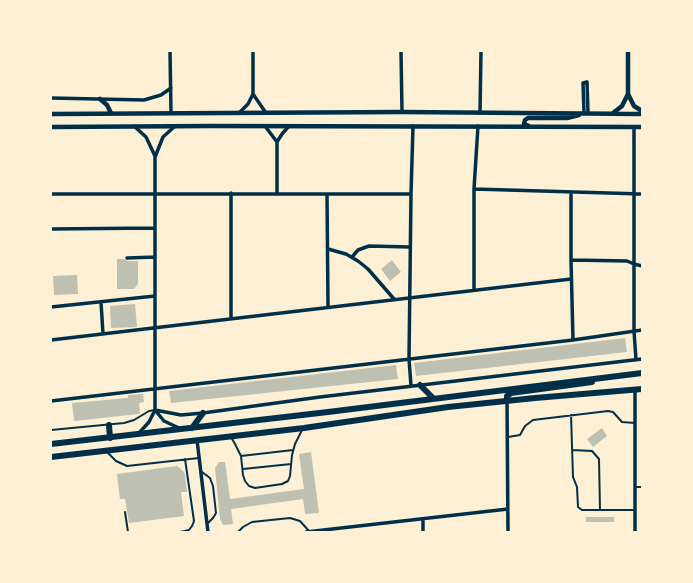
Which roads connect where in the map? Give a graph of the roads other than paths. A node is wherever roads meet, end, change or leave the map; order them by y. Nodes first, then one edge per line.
1 (170, 51) edge
2 (253, 51) edge
3 (401, 51) edge
4 (481, 51) edge
5 (628, 51) edge
6 (171, 88) junction
7 (253, 94) junction
8 (628, 94) junction
9 (51, 98) edge
10 (100, 99) junction
11 (240, 112) junction
12 (266, 112) junction
13 (402, 112) junction
14 (642, 112) edge
15 (111, 113) junction
16 (171, 113) junction
17 (480, 113) junction
18 (587, 113) junction
19 (613, 113) junction
20 (51, 114) edge
21 (133, 126) junction
22 (175, 126) junction
23 (265, 126) junction
24 (289, 126) junction
25 (414, 126) junction
26 (478, 126) junction
27 (531, 126) junction
28 (51, 127) edge
29 (634, 127) junction
30 (642, 127) edge
31 (277, 142) junction
32 (156, 157) junction
33 (474, 189) junction
34 (571, 192) junction
35 (155, 193) junction
36 (51, 194) edge
37 (231, 194) junction
38 (277, 194) junction
39 (327, 194) junction
40 (411, 194) junction
41 (635, 194) junction
42 (642, 194) edge
43 (155, 228) junction
44 (51, 229) edge
45 (410, 247) junction
46 (328, 249) junction
47 (155, 257) junction
48 (352, 257) junction
49 (127, 258) dead end
50 (571, 260) junction
51 (634, 264) junction
52 (642, 266) edge
53 (571, 279) junction
54 (474, 290) junction
55 (155, 296) junction
56 (410, 297) junction
57 (394, 299) junction
58 (101, 302) junction
59 (328, 306) junction
60 (51, 307) edge
61 (231, 318) junction
62 (155, 327) junction
63 (634, 330) junction
64 (642, 330) edge
65 (103, 334) junction
66 (51, 340) edge
67 (573, 340) junction
68 (409, 359) junction
69 (636, 360) junction
70 (642, 360) edge
71 (642, 373) edge
72 (619, 375) junction
73 (420, 385) junction
74 (411, 386) junction
75 (155, 389) junction
76 (642, 389) edge
77 (635, 390) junction
78 (433, 398) junction
79 (51, 400) edge
80 (507, 401) junction
81 (154, 410) junction
82 (203, 413) junction
83 (571, 415) junction
84 (635, 423) junction
85 (109, 425) junction
86 (192, 428) junction
87 (304, 428) junction
88 (181, 429) junction
89 (51, 430) edge
90 (138, 434) junction
91 (230, 436) junction
92 (508, 437) junction
93 (110, 438) junction
94 (197, 440) junction
95 (51, 444) edge
96 (293, 450) junction
97 (572, 450) junction
98 (106, 451) junction
99 (241, 456) junction
100 (51, 457) edge
101 (199, 458) junction
102 (185, 459) junction
103 (292, 464) junction
104 (242, 469) junction
105 (201, 472) junction
106 (635, 487) junction
107 (642, 487) edge
108 (508, 509) junction
109 (600, 510) junction
110 (635, 510) junction
111 (125, 512) dead end
112 (424, 518) junction
113 (207, 524) junction
114 (357, 526) junction
115 (128, 532) edge
116 (180, 532) edge
117 (208, 532) edge
118 (238, 532) edge
119 (306, 532) edge
120 (310, 532) edge
121 (357, 532) edge
122 (423, 532) edge
123 (508, 532) edge
124 (635, 532) edge

1 - 6 street
2 - 7 street
3 - 13 street
4 - 17 street
5 - 8 street
6 - 10 street
6 - 16 street
7 - 11 street
7 - 12 street
8 - 14 street
8 - 19 street
9 - 10 street
10 - 15 street
11 - 12 street
11 - 16 street
12 - 13 street
13 - 17 street
14 - 19 street
15 - 16 street
15 - 20 street
17 - 18 street
18 - 18 street
18 - 19 street
18 - 27 street
21 - 22 street
21 - 28 street
21 - 32 street
22 - 23 street
22 - 32 street
23 - 24 street
23 - 31 street
24 - 25 street
24 - 31 street
25 - 26 street
25 - 40 street
26 - 27 street
26 - 33 street
27 - 29 street
29 - 30 street
29 - 41 street
31 - 38 street
32 - 35 street
33 - 34 street
33 - 54 street
34 - 41 street
34 - 50 street
35 - 36 street
35 - 37 street
35 - 43 street
37 - 38 street
37 - 61 street
38 - 39 street
39 - 40 street
39 - 46 street
40 - 45 street
41 - 42 street
41 - 51 street
43 - 44 street
43 - 47 street
45 - 48 street
45 - 56 street
46 - 48 street
46 - 59 street
47 - 49 street
47 - 55 street
48 - 57 street
50 - 51 street
50 - 53 street
51 - 52 street
51 - 63 street
53 - 54 street
53 - 67 street
54 - 56 street
55 - 58 street
55 - 62 street
56 - 57 street
56 - 68 street
57 - 59 street
58 - 60 street
58 - 65 street
59 - 61 street
61 - 62 street
62 - 65 street
62 - 75 street
63 - 64 street
63 - 67 street
63 - 69 street
65 - 66 street
67 - 68 street
68 - 74 street
68 - 75 street
69 - 70 street
69 - 73 street
71 - 72 main road
72 - 78 main road
72 - 80 main road
73 - 74 street
73 - 78 main road
74 - 82 street
75 - 79 street
75 - 81 street
76 - 77 main road
77 - 80 main road
77 - 84 street
78 - 86 main road
80 - 87 main road
80 - 92 street
81 - 82 street
81 - 85 lane
81 - 88 street
81 - 90 street
82 - 86 main road
83 - 84 lane
83 - 92 lane
83 - 97 lane
84 - 106 street
85 - 89 lane
85 - 93 main road
86 - 88 main road
87 - 91 main road
87 - 96 lane
88 - 90 main road
90 - 93 main road
91 - 94 main road
91 - 99 lane
92 - 108 street
93 - 95 main road
94 - 98 main road
94 - 101 street
96 - 99 lane
96 - 103 lane
97 - 109 lane
97 - 109 lane
98 - 100 main road
98 - 102 lane
99 - 104 lane
101 - 102 lane
101 - 105 street
102 - 116 lane
103 - 104 lane
103 - 104 lane
105 - 113 street
105 - 113 lane
106 - 107 lane
106 - 110 street
108 - 112 street
108 - 123 street
109 - 110 lane
110 - 124 street
111 - 115 lane
112 - 114 street
112 - 122 street
113 - 117 street
114 - 120 street
114 - 121 street
118 - 120 lane
119 - 120 street

